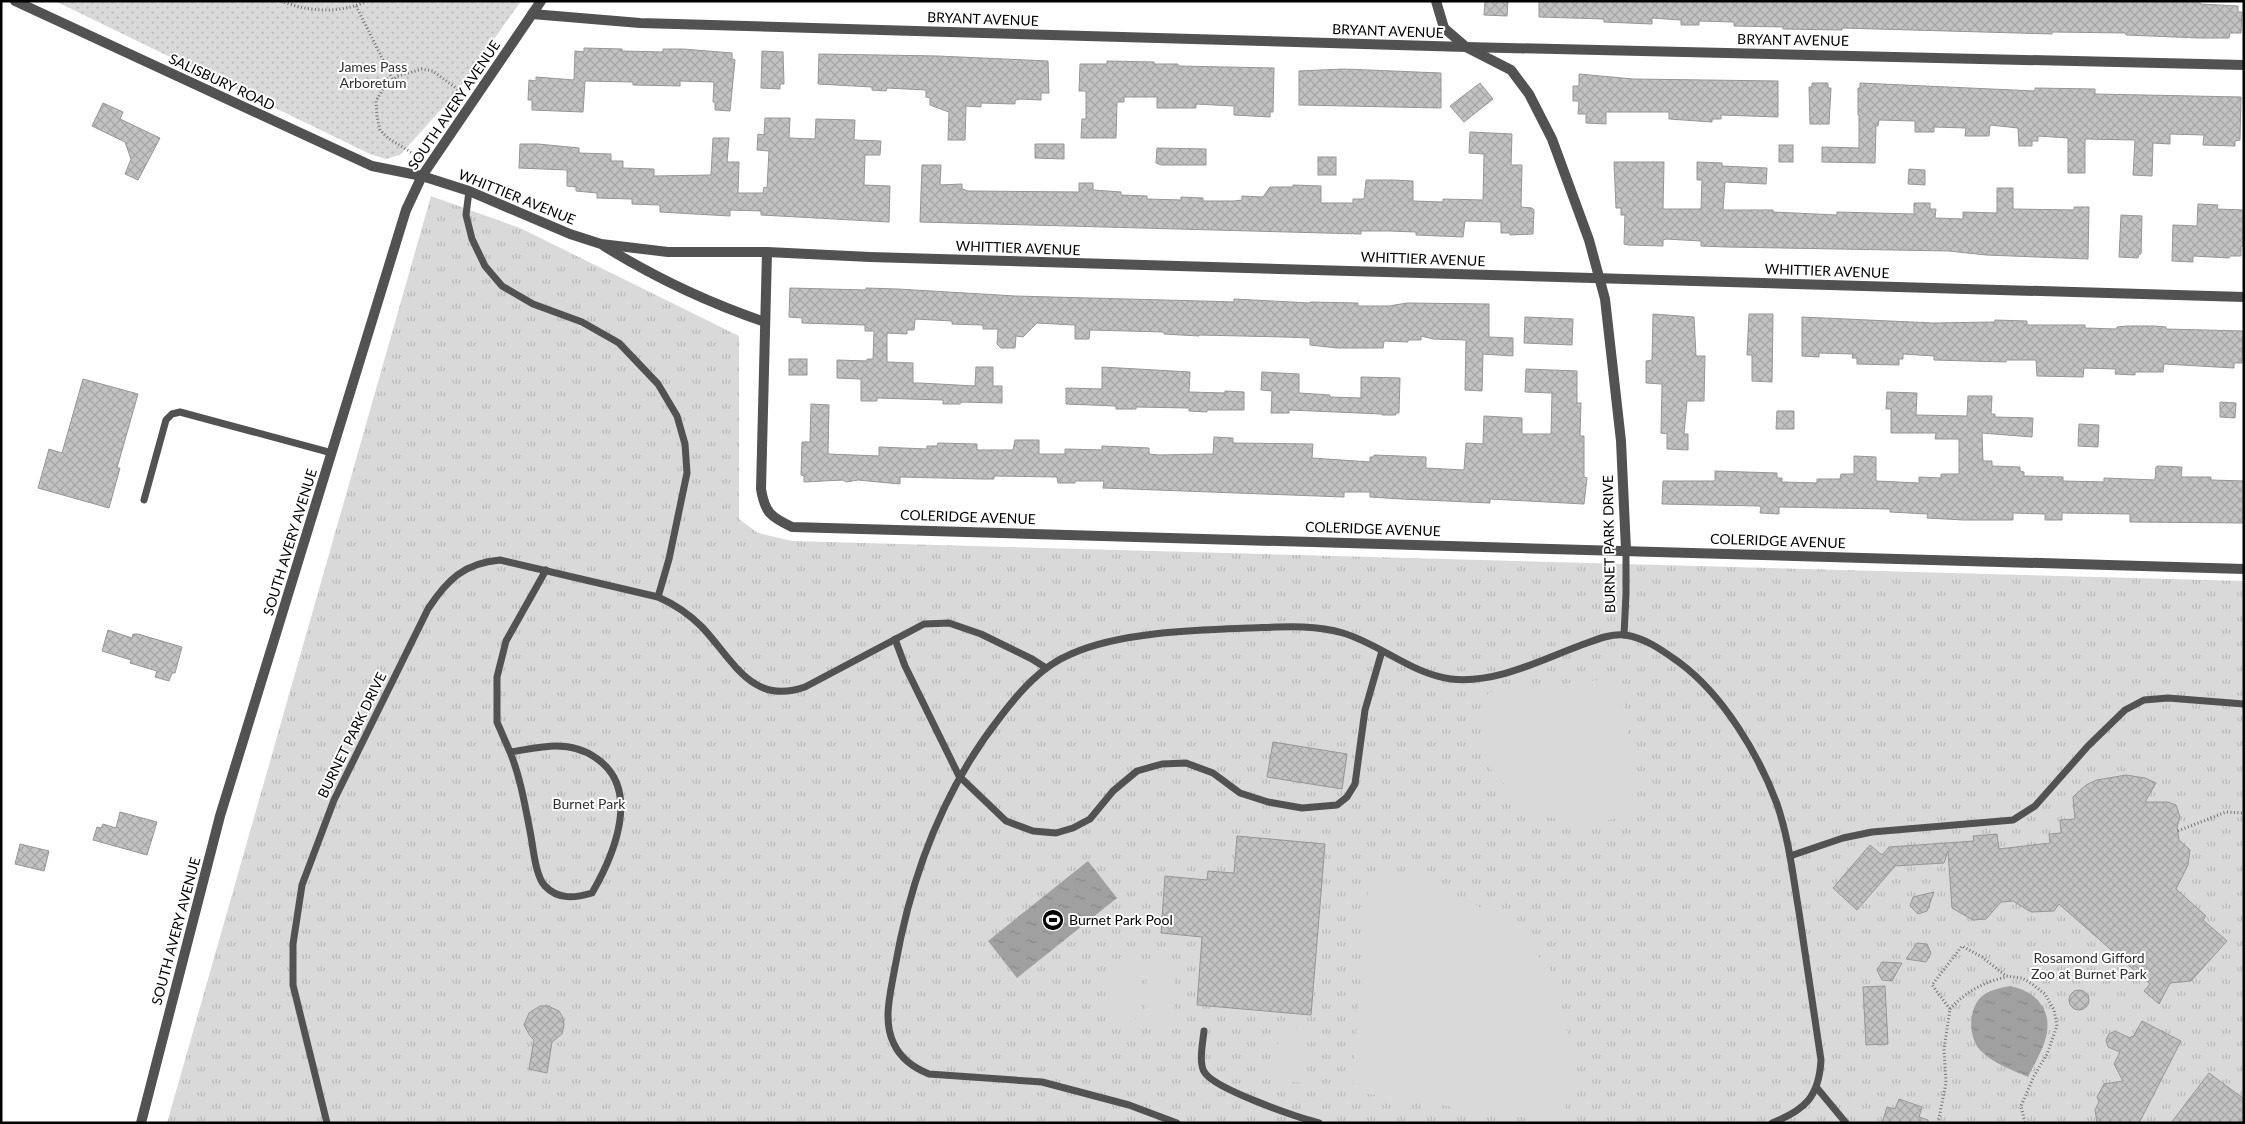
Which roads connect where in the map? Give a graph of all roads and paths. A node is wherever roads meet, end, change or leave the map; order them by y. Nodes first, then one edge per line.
1 (15, 1) edge
2 (281, 1) edge
3 (367, 1) edge
4 (540, 1) edge
5 (1436, 1) edge
6 (356, 6) junction
7 (532, 14) junction
8 (1466, 47) junction
9 (2244, 65) edge
10 (392, 80) junction
11 (472, 100) junction
12 (430, 164) junction
13 (422, 176) junction
14 (469, 191) junction
15 (601, 244) junction
16 (767, 252) junction
17 (1599, 278) junction
18 (2244, 297) edge
19 (765, 322) junction
20 (332, 453) junction
21 (144, 500) dead end
22 (1626, 550) junction
23 (2244, 569) edge
24 (546, 570) junction
25 (658, 597) junction
26 (1624, 634) junction
27 (895, 639) junction
28 (1382, 651) junction
29 (1046, 668) junction
30 (2244, 704) edge
31 (510, 752) junction
32 (959, 776) junction
33 (2244, 813) edge
34 (2178, 831) dead end
35 (1790, 856) junction
36 (2006, 976) junction
37 (1950, 1009) junction
38 (1204, 1031) dead end
39 (1817, 1088) junction
40 (141, 1123) edge
41 (327, 1123) edge
42 (1177, 1123) edge
43 (1319, 1123) edge
44 (1772, 1123) edge
45 (1846, 1123) edge
46 (1938, 1123) edge
47 (2024, 1123) edge

1 - 13 street, SALISBURY ROAD
2 - 6 path
3 - 6 path
4 - 7 street, SOUTH AVERY AVENUE
5 - 8 street, BURNET PARK DRIVE
6 - 10 path
7 - 8 street, BRYANT AVENUE
7 - 11 street, SOUTH AVERY AVENUE
8 - 9 street, BRYANT AVENUE
8 - 17 street, BURNET PARK DRIVE
10 - 11 path
10 - 12 path
11 - 12 street, SOUTH AVERY AVENUE
12 - 13 street, SOUTH AVERY AVENUE
13 - 14 street, WHITTIER AVENUE
13 - 20 street, SOUTH AVERY AVENUE
14 - 15 street, WHITTIER AVENUE
14 - 25 lane
15 - 16 street, WHITTIER AVENUE
15 - 19 street, WHITTIER AVENUE
16 - 17 street, WHITTIER AVENUE
16 - 19 street, COLERIDGE AVENUE
17 - 18 street, WHITTIER AVENUE
17 - 22 street, BURNET PARK DRIVE
19 - 22 street, COLERIDGE AVENUE
20 - 21 lane
20 - 40 street, SOUTH AVERY AVENUE
22 - 23 street, COLERIDGE AVENUE
22 - 26 lane, BURNET PARK DRIVE
24 - 25 lane, BURNET PARK DRIVE
24 - 31 lane
24 - 41 lane, BURNET PARK DRIVE
25 - 27 lane, BURNET PARK DRIVE
26 - 28 lane
26 - 35 lane
27 - 29 lane, BURNET PARK DRIVE
27 - 32 lane
28 - 29 lane
28 - 32 lane
29 - 32 lane
30 - 35 lane
31 - 31 lane
32 - 42 lane
33 - 34 path
35 - 39 lane
36 - 37 path
36 - 37 path
36 - 47 path
37 - 46 path
38 - 43 lane
39 - 44 lane
39 - 45 lane

